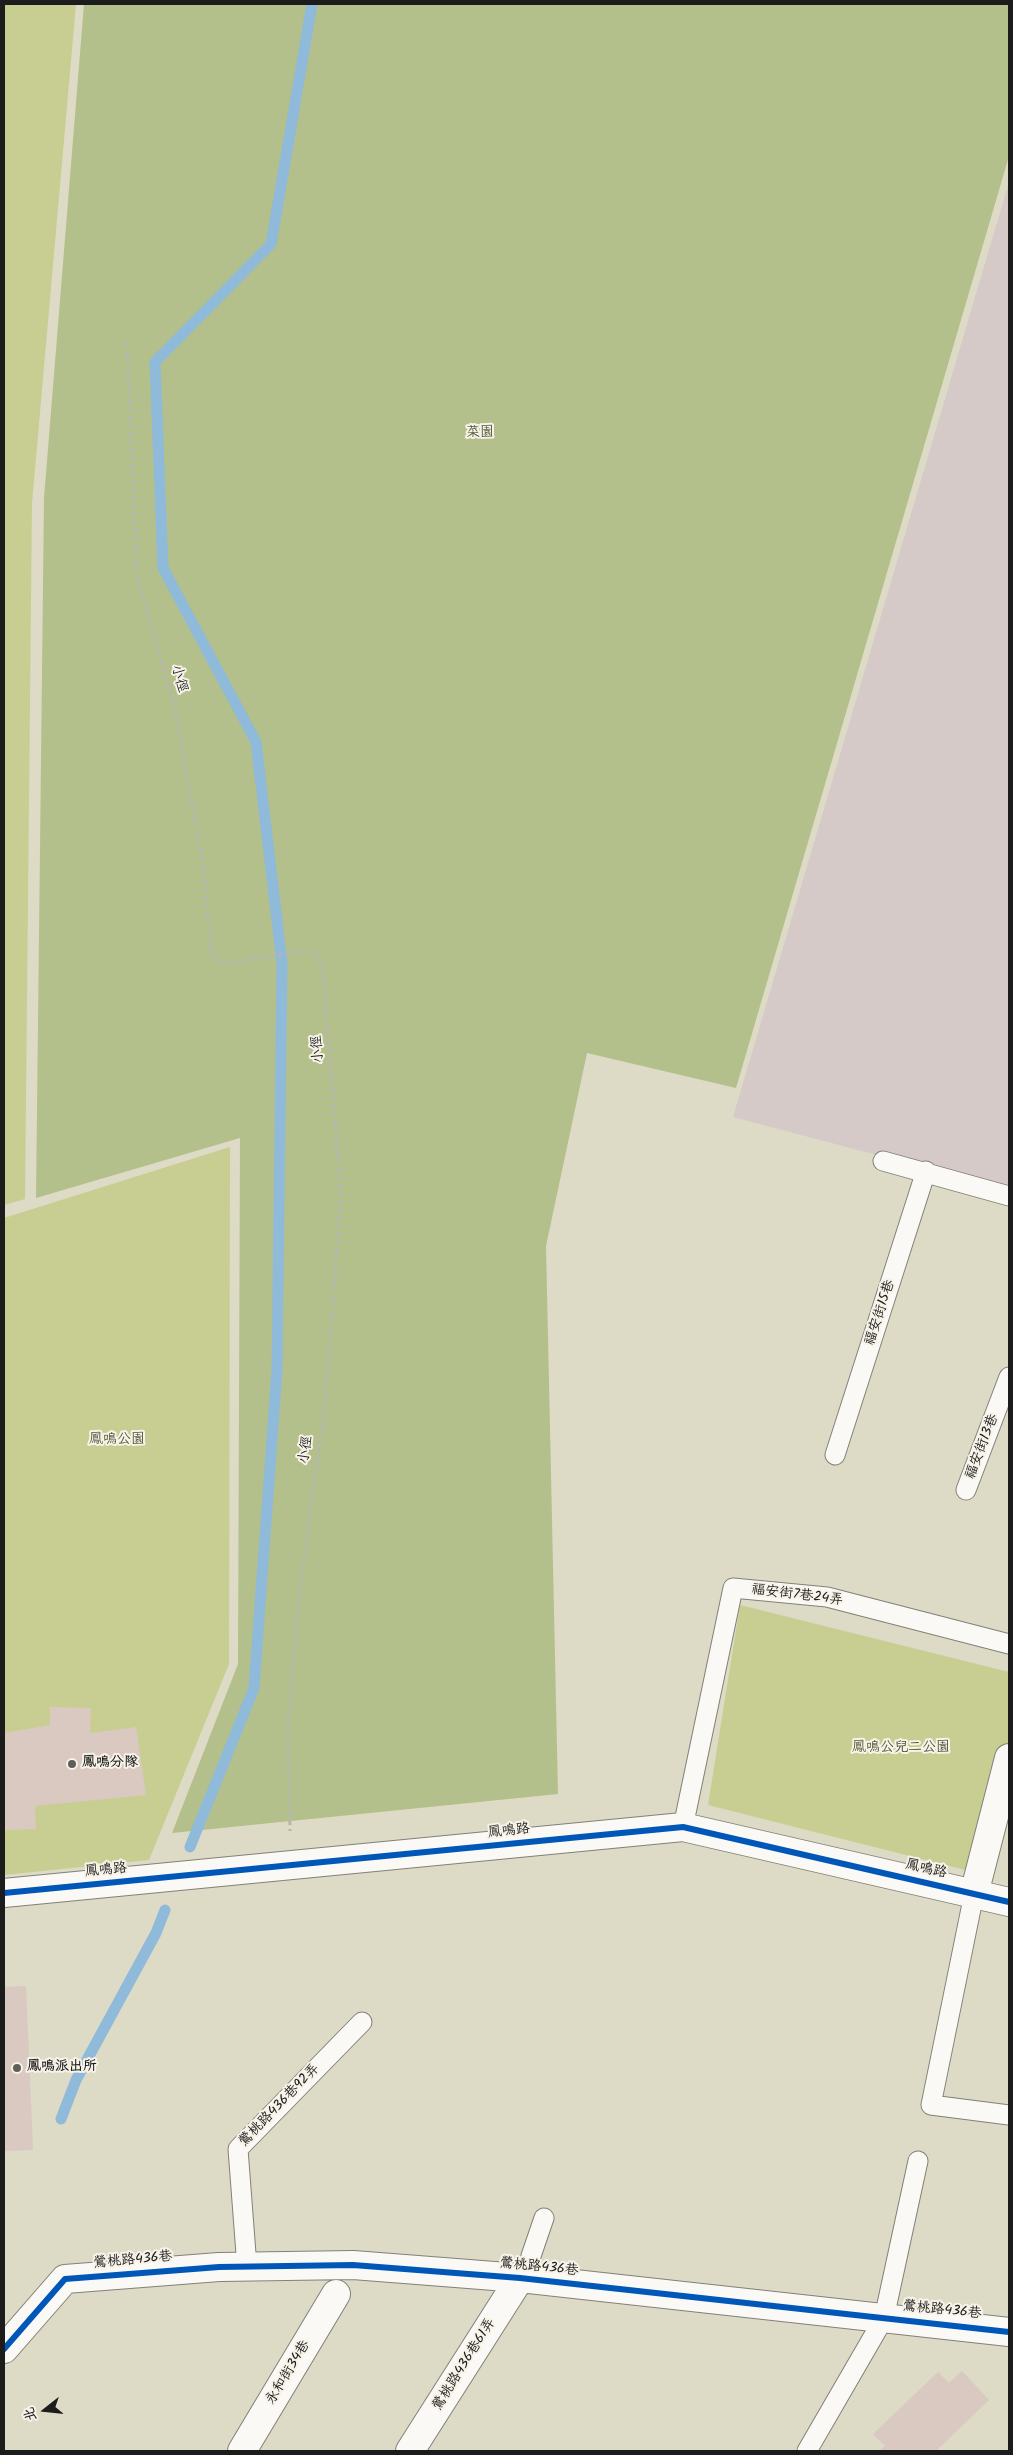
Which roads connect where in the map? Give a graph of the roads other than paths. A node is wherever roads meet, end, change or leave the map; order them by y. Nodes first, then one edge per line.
1 (883, 1160) dead end
2 (926, 1172) junction
3 (1009, 1196) edge
4 (1009, 1377) edge
5 (835, 1455) dead end
6 (966, 1490) dead end
7 (1009, 1644) edge
8 (1009, 1758) edge
9 (683, 1827) junction
10 (4, 1893) edge
11 (974, 1894) junction
12 (1009, 1902) edge
13 (362, 2022) dead end
14 (1009, 2115) edge
15 (918, 2161) dead end
16 (544, 2218) dead end
17 (247, 2267) junction
18 (525, 2267) junction
19 (336, 2294) dead end
20 (884, 2318) junction
21 (1009, 2332) edge
22 (4, 2349) edge
23 (242, 2451) edge
24 (410, 2451) edge
25 (807, 2451) edge

1 - 2 lane
2 - 3 lane
2 - 5 lane, 福安街15巷
4 - 6 lane, 福安街13巷
7 - 9 lane, 福安街7巷24弄
8 - 11 street
9 - 10 street, 鳳鳴路
9 - 11 street, 鳳鳴路
11 - 12 street, 鳳鳴路
11 - 14 lane
13 - 17 lane, 鶯桃路436巷92弄
15 - 20 lane
16 - 18 lane
17 - 18 street, 鶯桃路436巷
17 - 22 street, 鶯桃路436巷
18 - 20 street, 鶯桃路436巷
18 - 24 street, 鶯桃路436巷61弄
19 - 23 street, 永和街34巷
20 - 21 street, 鶯桃路436巷
20 - 25 lane

